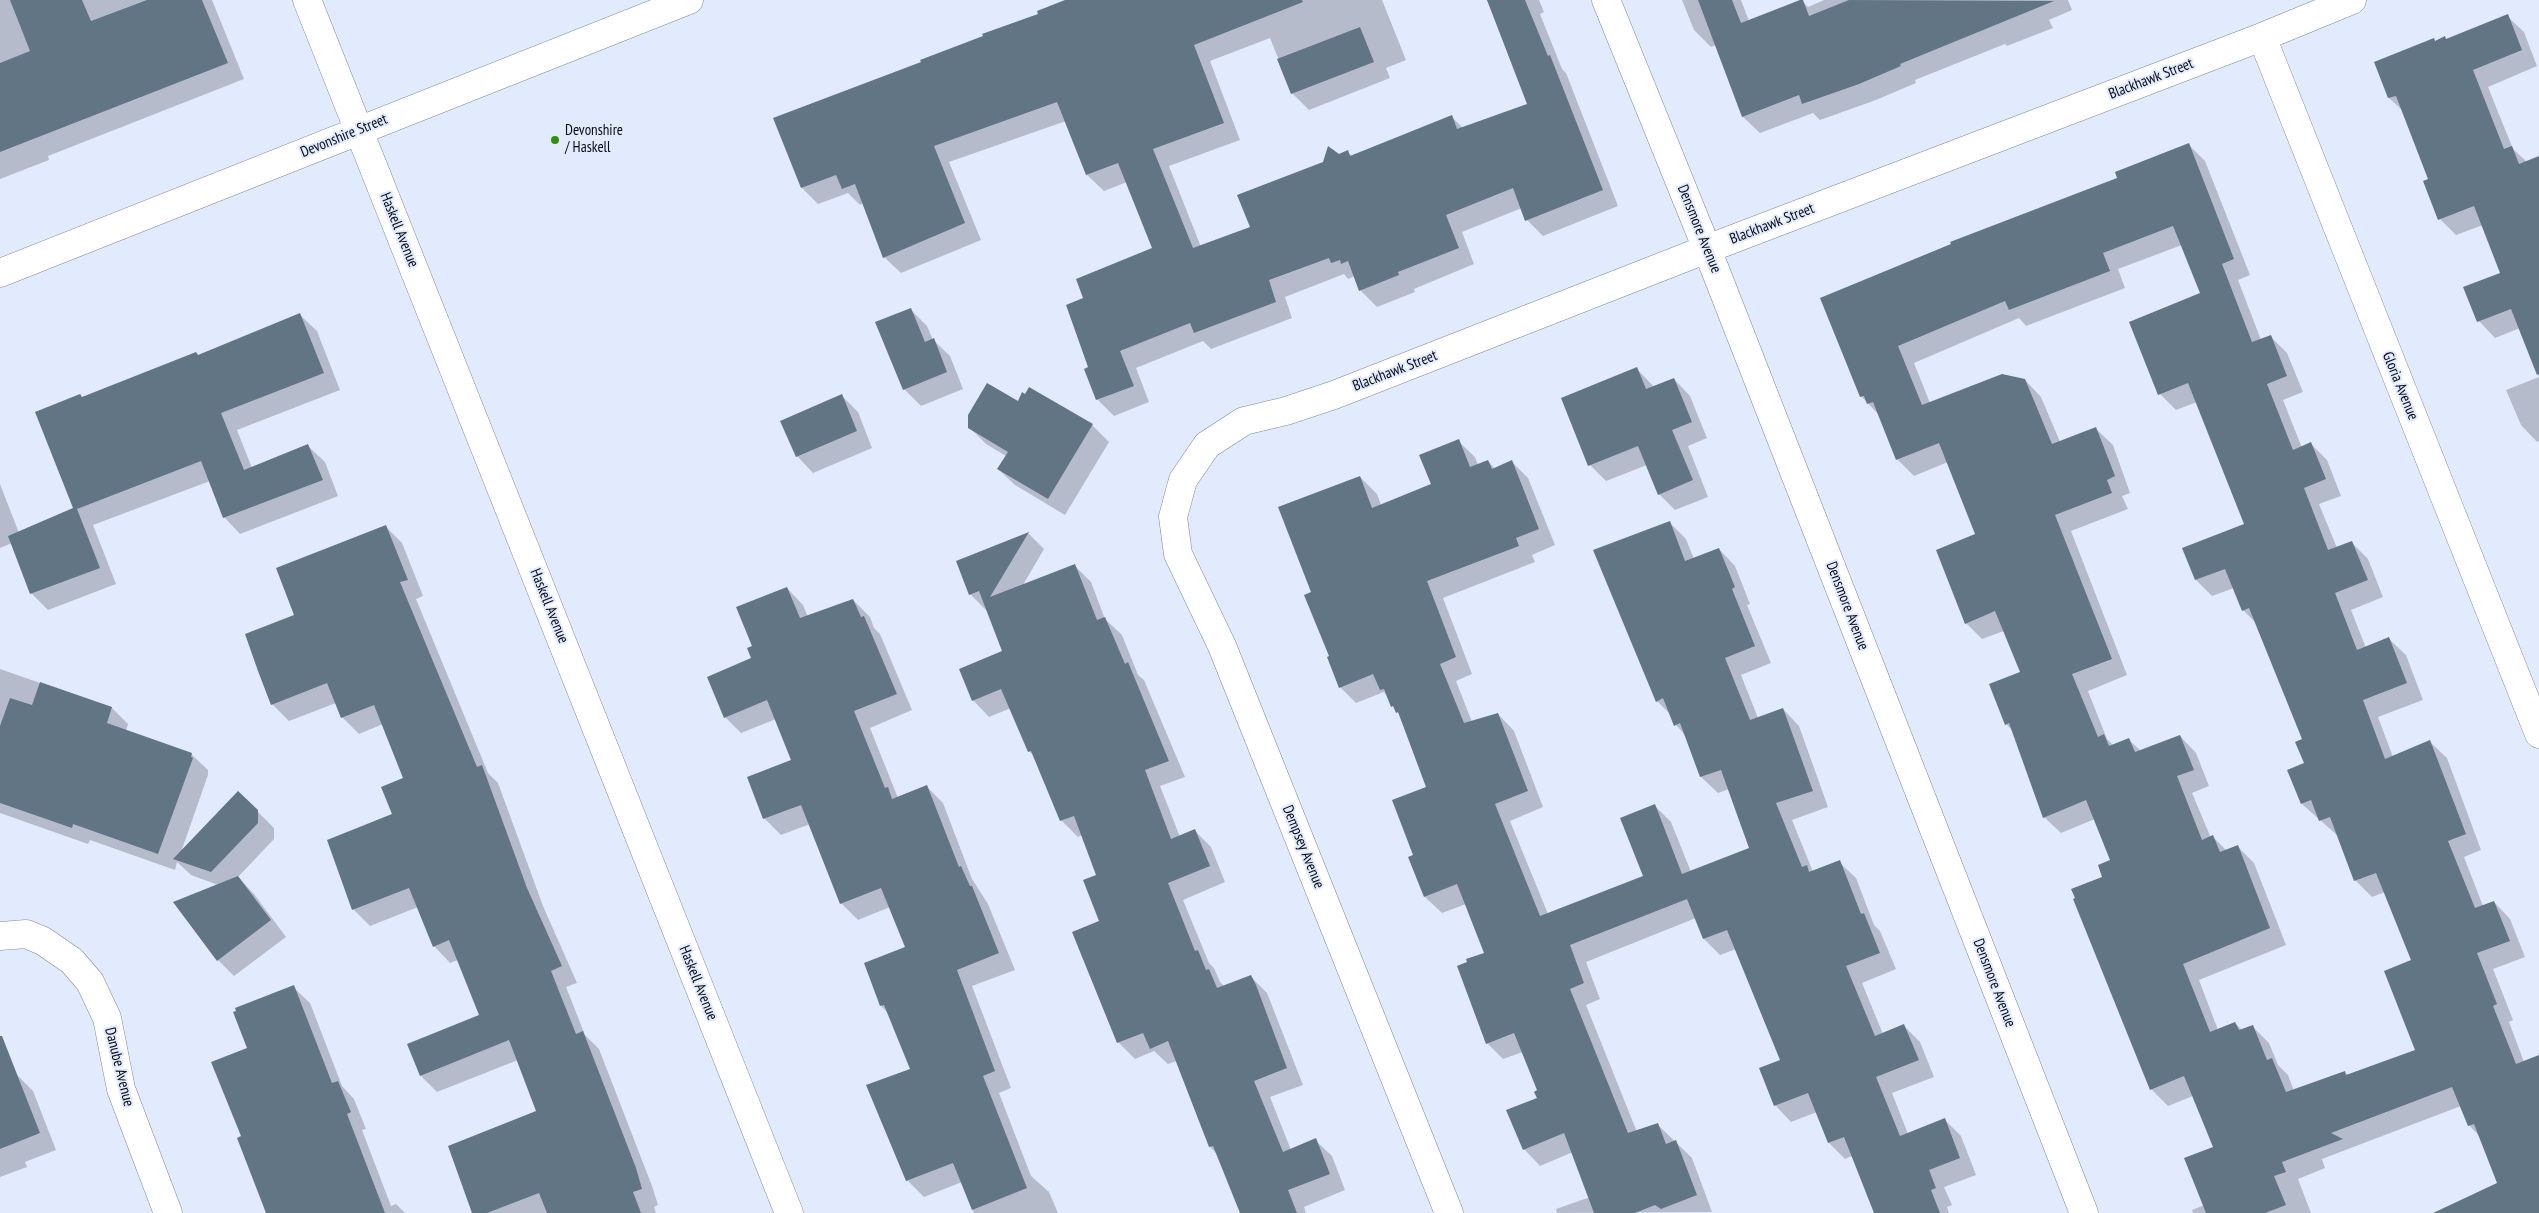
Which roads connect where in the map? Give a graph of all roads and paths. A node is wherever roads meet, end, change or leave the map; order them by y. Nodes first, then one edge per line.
1 (307, 0) edge
2 (689, 0) edge
3 (1606, 0) edge
4 (2352, 0) edge
5 (2262, 37) junction
6 (358, 130) junction
7 (1707, 249) junction
8 (0, 273) edge
9 (1183, 480) joint
10 (2539, 734) edge
11 (0, 936) edge
12 (168, 1213) edge
13 (790, 1213) edge
14 (1448, 1213) edge
15 (2084, 1213) edge

1 - 6 street, Haskell Avenue
2 - 6 street, Devonshire Street
3 - 7 street, Densmore Avenue
4 - 5 street, Blackhawk Street
5 - 7 street, Blackhawk Street
5 - 10 street, Gloria Avenue
6 - 8 street, Devonshire Street
6 - 13 street, Haskell Avenue
7 - 9 street, Blackhawk Street
7 - 15 street, Densmore Avenue
9 - 14 street, Dempsey Avenue
11 - 12 street, Danube Avenue

